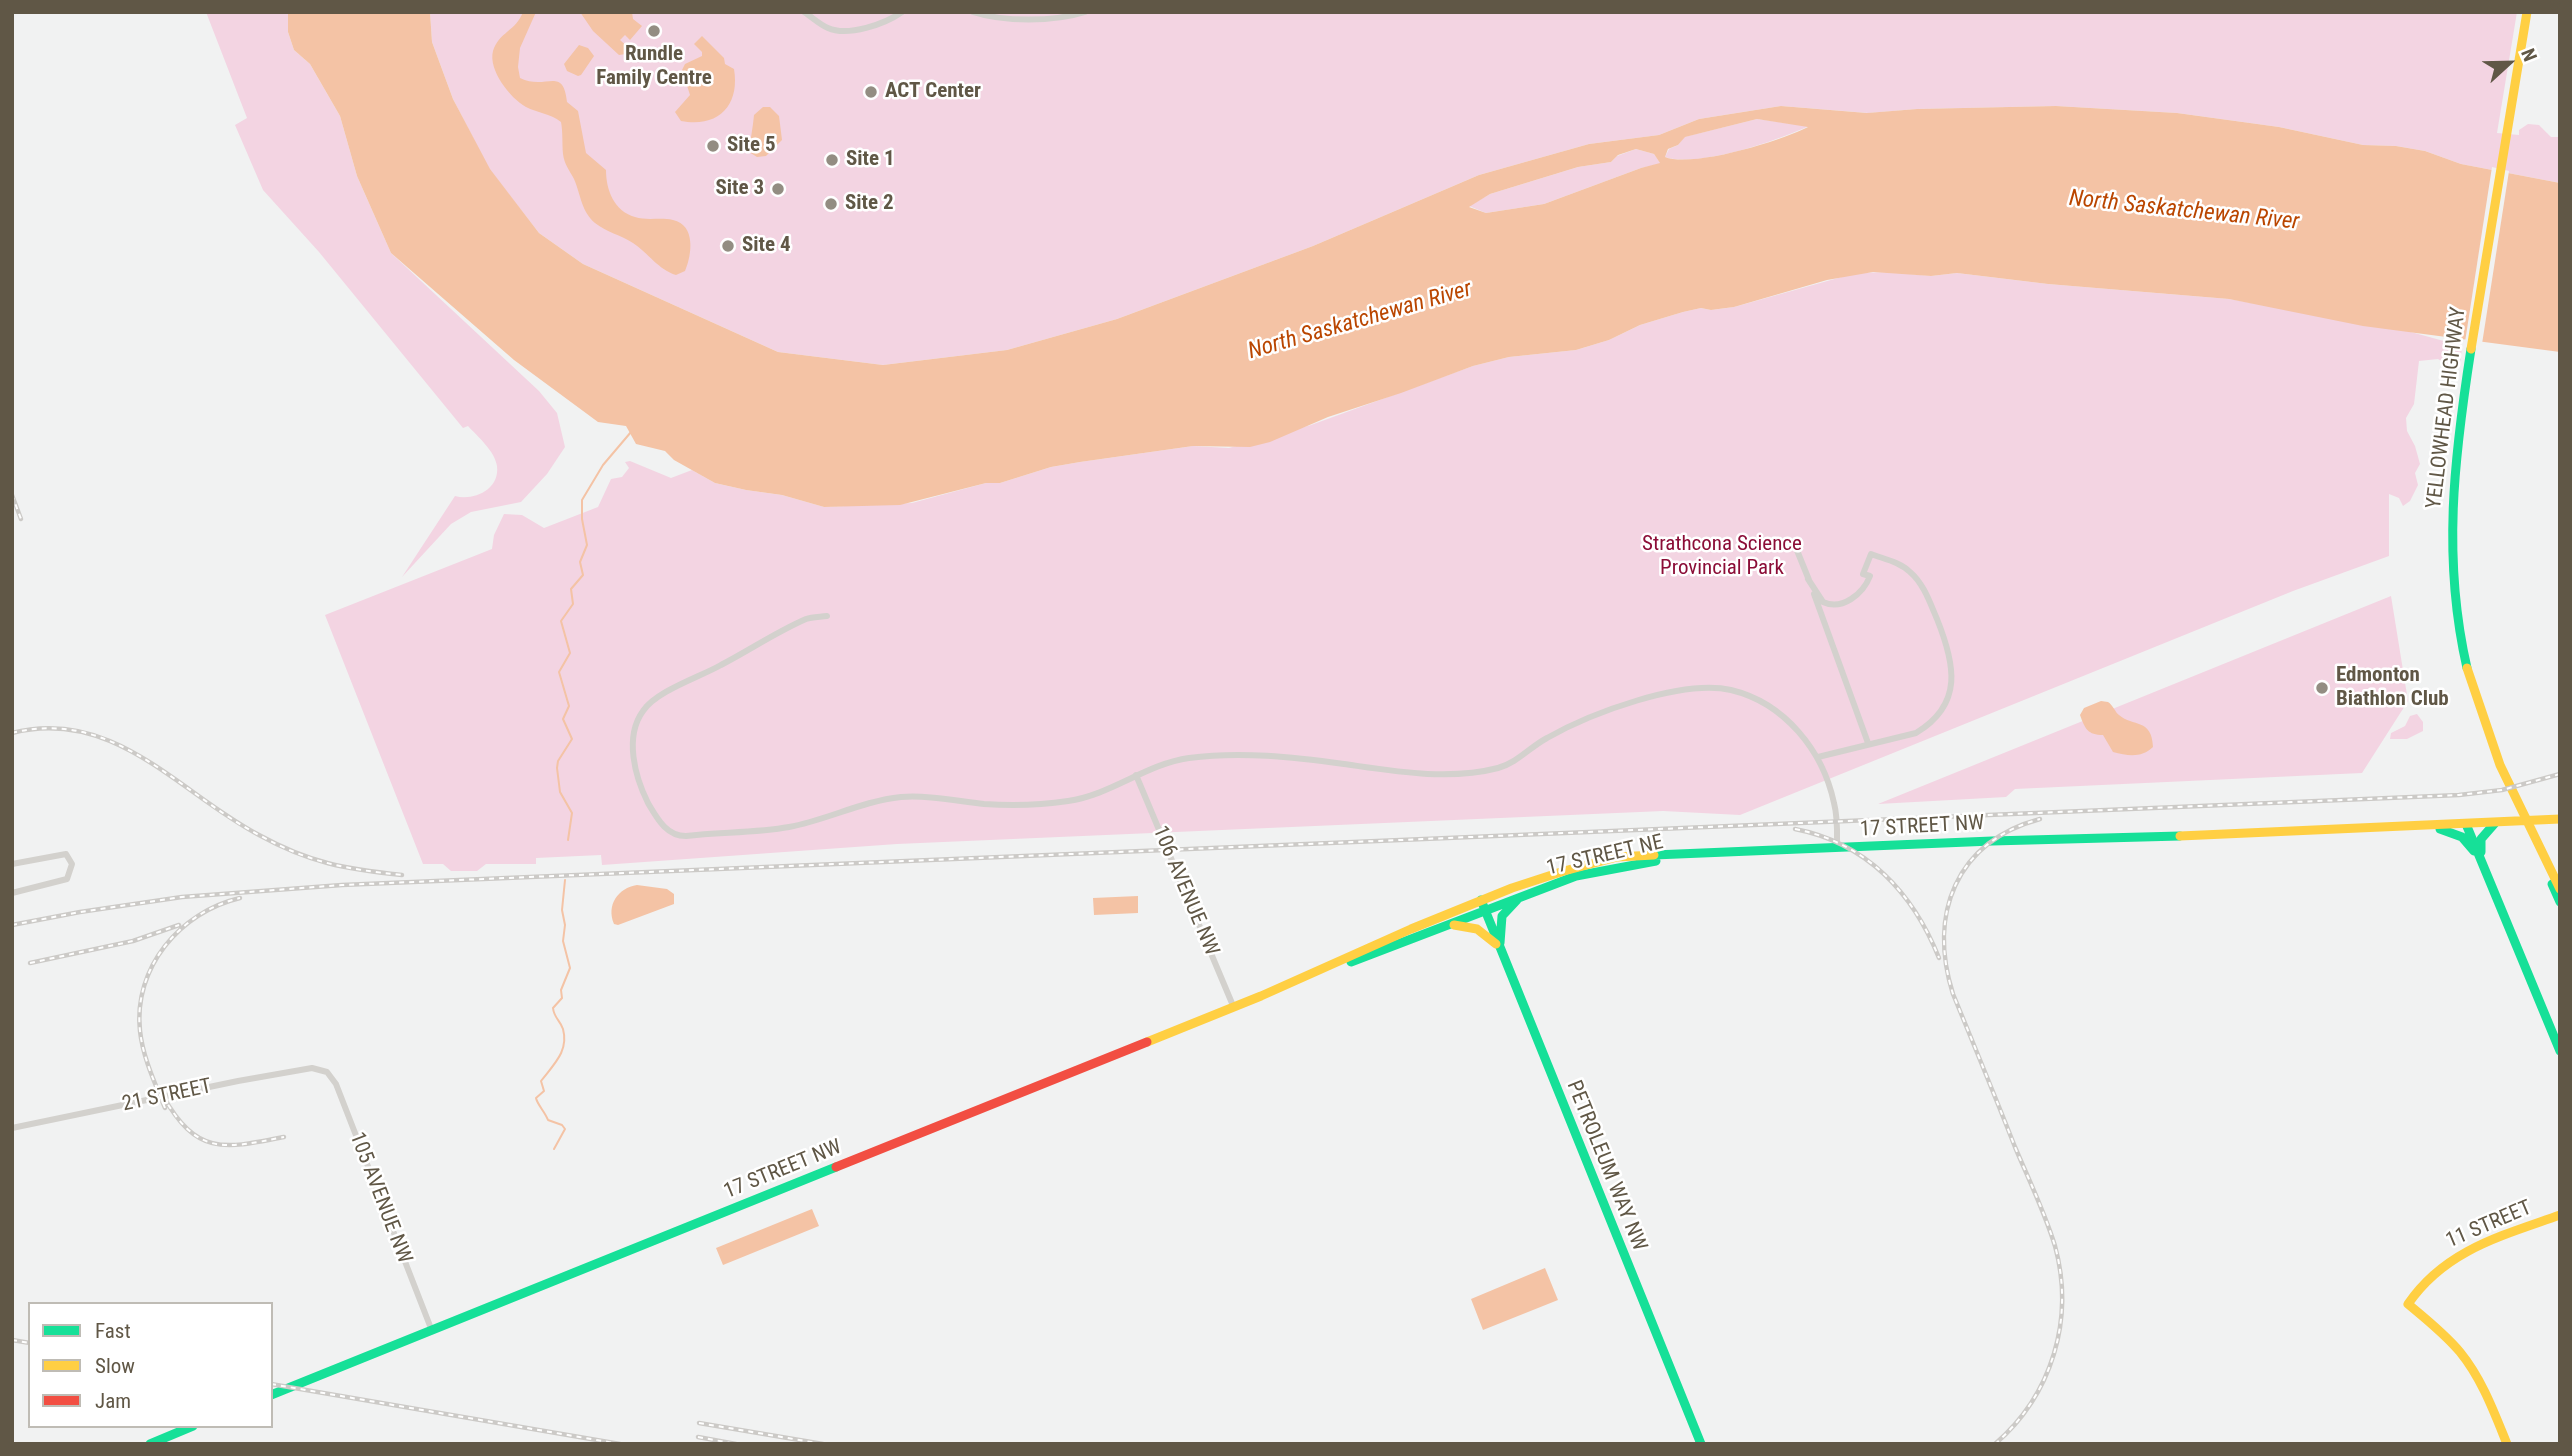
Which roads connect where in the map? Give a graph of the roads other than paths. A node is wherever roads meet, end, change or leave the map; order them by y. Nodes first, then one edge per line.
1 (804, 12) edge
2 (902, 12) edge
3 (973, 12) edge
4 (1085, 12) edge
5 (2527, 12) edge
6 (1794, 543) dead end
7 (1808, 579) junction
8 (827, 616) dead end
9 (1868, 744) junction
10 (1818, 757) junction
11 (1136, 775) junction
12 (2556, 819) edge
13 (2497, 822) junction
14 (2466, 824) junction
15 (2430, 826) junction
16 (2531, 832) junction
17 (1837, 848) junction
18 (1695, 854) junction
19 (12, 864) edge
20 (2485, 867) junction
21 (2560, 889) edge
22 (12, 893) edge
23 (1524, 894) junction
24 (2560, 902) edge
25 (1483, 905) junction
26 (1448, 925) junction
27 (1499, 948) junction
28 (1308, 977) junction
29 (1234, 1008) junction
30 (2560, 1051) edge
31 (323, 1070) joint
32 (12, 1128) edge
33 (2560, 1214) edge
34 (432, 1331) junction
35 (273, 1394) edge
36 (188, 1428) edge
37 (150, 1444) edge
38 (1701, 1444) edge
39 (2507, 1444) edge

1 - 2 street
3 - 4 street
5 - 16 main road, YELLOWHEAD HIGHWAY
6 - 7 street
7 - 9 street
7 - 9 street
8 - 11 street
9 - 10 street
10 - 11 street
10 - 17 street
11 - 29 street, 106 AVENUE NW
12 - 13 main road, 17 STREET NW
13 - 14 main road, 17 STREET NW
13 - 20 main road
14 - 15 main road, 17 STREET NW
14 - 20 main road
15 - 17 main road, 17 STREET NW
15 - 20 main road
16 - 21 main road, YELLOWHEAD HIGHWAY
16 - 24 main road
17 - 18 main road, 17 STREET NW
18 - 23 main road, 17 STREET NE
18 - 25 main road, 17 STREET NW
19 - 22 street
20 - 30 main road
23 - 25 main road, 17 STREET NW
23 - 27 main road
25 - 26 main road
25 - 27 main road, PETROLEUM WAY NW
25 - 28 main road, 17 STREET NW
26 - 27 main road
26 - 28 main road, 17 STREET NW
27 - 38 main road, PETROLEUM WAY NW
28 - 29 main road, 17 STREET NW
29 - 34 main road, 17 STREET NW
31 - 32 street, 21 STREET
31 - 34 street, 105 AVENUE NW
33 - 39 main road, 11 STREET
34 - 35 main road, 17 STREET NW
36 - 37 main road

